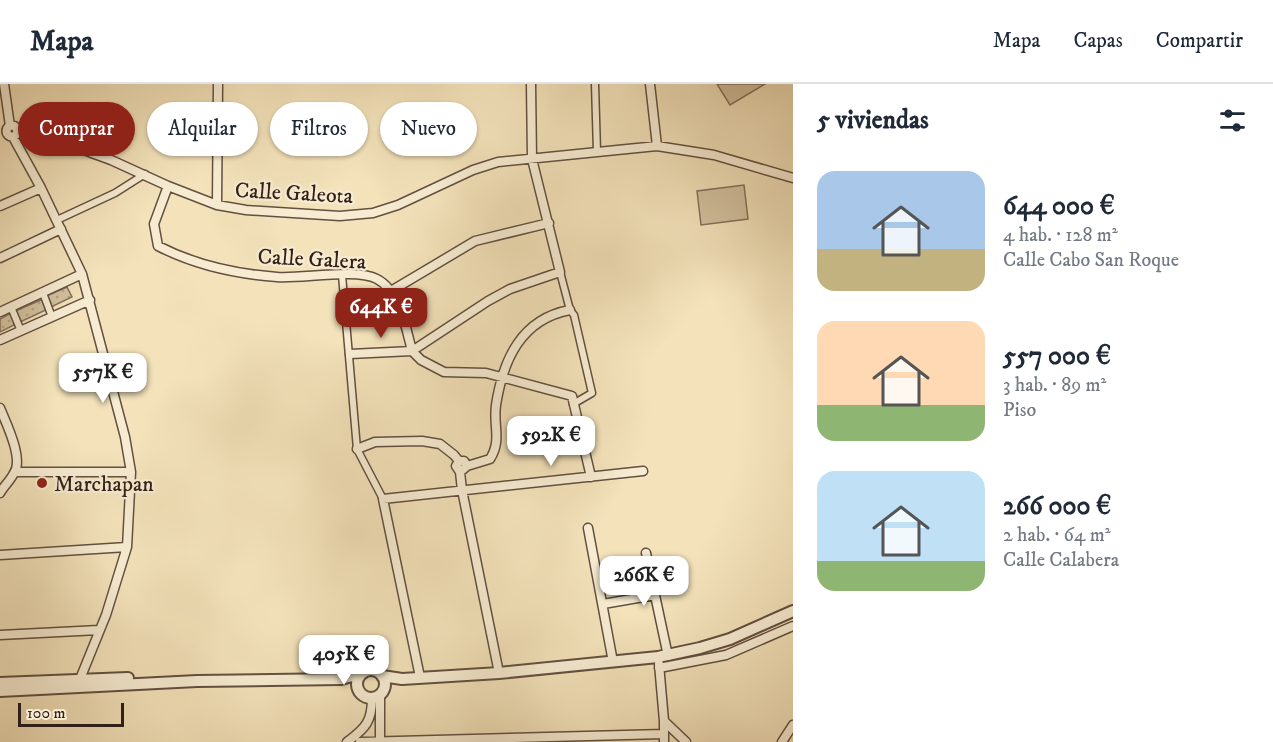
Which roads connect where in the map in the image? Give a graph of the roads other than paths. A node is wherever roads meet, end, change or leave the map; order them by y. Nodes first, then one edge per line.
1 (4, 84) edge
2 (218, 84) edge
3 (531, 84) edge
4 (595, 84) edge
5 (650, 84) edge
6 (8, 133) edge
7 (657, 146) junction
8 (597, 152) junction
9 (532, 159) junction
10 (145, 174) junction
11 (793, 178) edge
12 (168, 186) junction
13 (41, 188) junction
14 (217, 205) junction
15 (0, 206) edge
16 (57, 220) junction
17 (549, 223) junction
18 (61, 230) junction
19 (0, 258) edge
20 (560, 272) junction
21 (82, 274) junction
22 (342, 275) junction
23 (391, 291) junction
24 (43, 293) junction
25 (90, 300) junction
26 (11, 307) junction
27 (570, 309) junction
28 (0, 312) edge
29 (52, 316) junction
30 (21, 331) junction
31 (0, 340) edge
32 (412, 351) junction
33 (350, 354) junction
34 (503, 379) junction
35 (573, 404) junction
36 (0, 408) edge
37 (357, 449) junction
38 (464, 469) junction
39 (643, 471) dead end
40 (16, 472) junction
41 (131, 472) junction
42 (591, 477) junction
43 (3, 484) edge
44 (462, 490) junction
45 (0, 493) edge
46 (383, 499) junction
47 (588, 528) dead end
48 (127, 547) junction
49 (646, 553) dead end
50 (0, 555) edge
51 (655, 595) junction
52 (603, 604) junction
53 (793, 611) edge
54 (793, 626) edge
55 (99, 630) junction
56 (0, 635) edge
57 (662, 660) junction
58 (614, 662) junction
59 (363, 673) junction
60 (499, 673) junction
61 (382, 675) junction
62 (420, 677) junction
63 (80, 679) junction
64 (341, 679) junction
65 (402, 679) junction
66 (197, 681) junction
67 (0, 682) edge
68 (28, 685) junction
69 (0, 690) edge
70 (360, 691) junction
71 (378, 695) junction
72 (664, 721) junction
73 (793, 725) edge
74 (664, 738) edge
75 (380, 741) edge
76 (347, 742) edge
77 (360, 742) edge
78 (686, 742) edge
79 (782, 742) edge

1 - 6 street
2 - 14 street
3 - 9 street
4 - 8 street
5 - 7 street
6 - 10 street, Calle Galeota
6 - 13 street
7 - 8 street, Calle Galeota
7 - 11 street, Calle Galeota
8 - 9 street, Calle Galeota
9 - 14 street, Calle Galeota
9 - 17 street
10 - 12 street, Calle Galeota
10 - 16 street
12 - 14 street, Calle Galeota
12 - 22 street, Calle Galera
13 - 15 street
13 - 16 street
16 - 18 street
17 - 20 street
17 - 23 street
18 - 19 street
18 - 21 street
20 - 27 street
20 - 32 street
21 - 24 street
21 - 25 street
22 - 23 street, Calle Galera
22 - 33 street
23 - 32 street, Calle Galera
24 - 26 street
24 - 29 street
25 - 29 street
25 - 41 street
26 - 28 street
26 - 30 street
27 - 34 street
27 - 35 street
29 - 30 street
30 - 31 street
32 - 33 street
32 - 34 street
33 - 37 street
34 - 35 street
34 - 38 street
35 - 42 street
36 - 40 street
37 - 38 street
37 - 46 street
38 - 44 street
39 - 42 street
40 - 41 street
40 - 43 street
41 - 48 street
42 - 44 street
43 - 45 street
44 - 46 street
44 - 60 street
46 - 62 street
47 - 52 street
48 - 50 street
48 - 55 street
49 - 51 street
51 - 52 street
51 - 57 street
52 - 58 street
53 - 57 street
54 - 57 street
55 - 56 street
55 - 63 street
57 - 58 street
57 - 72 street
58 - 60 street
59 - 61 street
59 - 64 street
59 - 70 street
60 - 62 street
61 - 65 street
61 - 71 street
62 - 65 street
63 - 66 street
63 - 68 street
64 - 66 street
64 - 70 street
65 - 71 street
66 - 68 street
67 - 68 street
68 - 69 street
70 - 71 street
71 - 75 street
71 - 76 street
72 - 74 street
72 - 78 street
73 - 79 street
74 - 75 street
75 - 77 street

